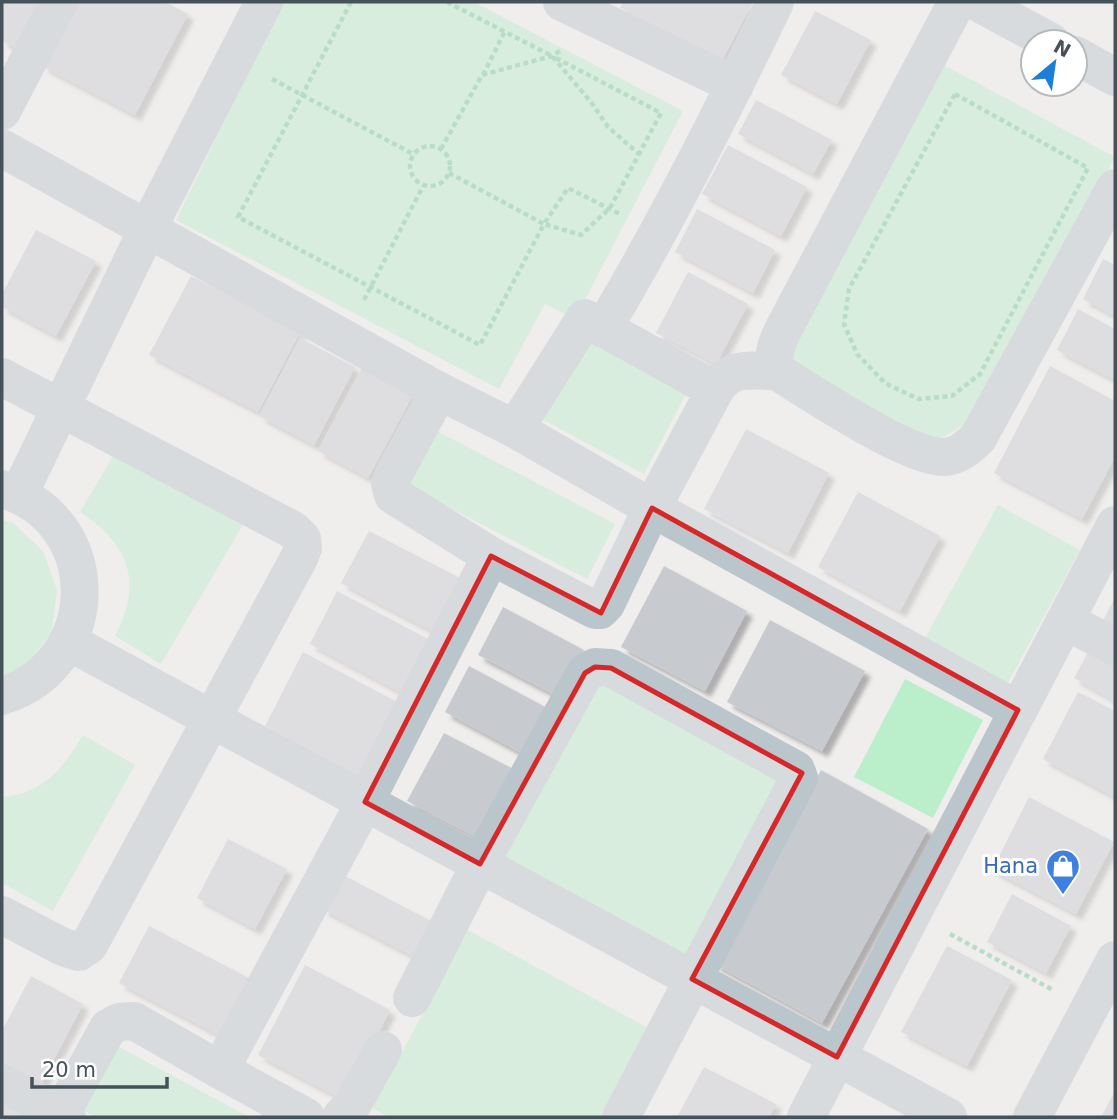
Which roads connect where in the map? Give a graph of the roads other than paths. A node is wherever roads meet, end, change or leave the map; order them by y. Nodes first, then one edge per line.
1 (59, 2) edge
2 (264, 2) edge
3 (562, 2) edge
4 (775, 2) edge
5 (957, 2) edge
6 (977, 2) edge
7 (1025, 28) edge
8 (1089, 63) edge
9 (1115, 77) edge
10 (735, 85) junction
11 (2, 111) edge
12 (2, 148) edge
13 (1115, 188) edge
14 (147, 230) junction
15 (603, 329) junction
16 (776, 371) junction
17 (2, 377) edge
18 (715, 390) junction
19 (439, 391) junction
20 (59, 407) junction
21 (515, 429) junction
22 (10, 491) edge
23 (652, 508) junction
24 (1115, 525) edge
25 (491, 556) junction
26 (1066, 621) junction
27 (69, 642) junction
28 (1115, 647) edge
29 (2, 696) edge
30 (1018, 710) junction
31 (212, 719) junction
32 (365, 802) junction
33 (480, 864) junction
34 (2, 915) edge
35 (1115, 960) edge
36 (692, 979) junction
37 (282, 996) dead end
38 (412, 998) dead end
39 (383, 1049) dead end
40 (837, 1057) junction
41 (229, 1075) junction
42 (2, 1083) edge
43 (64, 1116) edge
44 (306, 1117) edge
45 (341, 1117) edge
46 (621, 1117) edge
47 (806, 1117) edge
48 (948, 1117) edge
49 (1032, 1117) edge

1 - 11 street
2 - 14 street
3 - 10 street
4 - 10 street
5 - 16 street
6 - 7 street
8 - 9 street
10 - 15 street
12 - 14 street
13 - 16 street
14 - 19 street
14 - 20 street
15 - 18 street
15 - 21 street
16 - 18 street
17 - 20 street
18 - 23 street
19 - 21 street
19 - 25 street
20 - 22 street
20 - 31 street
21 - 23 street
22 - 27 street
23 - 25 street
23 - 30 street
24 - 26 street
25 - 32 street
26 - 28 street
26 - 30 street
27 - 29 street
27 - 31 street
30 - 40 street
31 - 32 street
31 - 34 street
32 - 33 street
32 - 41 street
33 - 36 street
33 - 36 street
33 - 38 street
35 - 49 street
36 - 40 street
36 - 46 street
37 - 41 street
39 - 45 street
40 - 47 street
40 - 48 street
41 - 43 street
41 - 44 street
42 - 43 street

